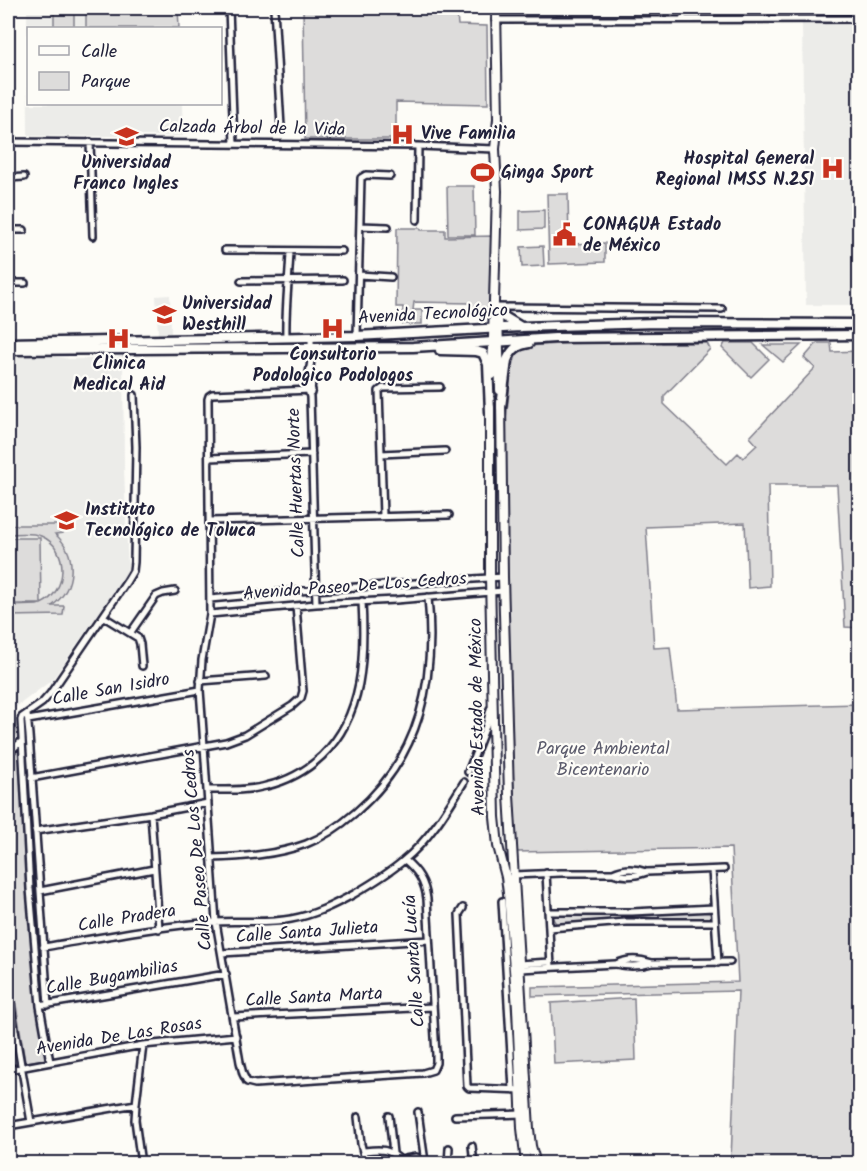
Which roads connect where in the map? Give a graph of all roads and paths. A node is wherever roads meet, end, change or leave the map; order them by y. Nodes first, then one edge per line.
1 (229, 8) edge
2 (274, 8) edge
3 (495, 8) edge
4 (683, 8) edge
5 (683, 19) junction
6 (860, 19) edge
7 (495, 20) junction
8 (281, 127) dead end
9 (8, 142) edge
10 (90, 142) junction
11 (234, 144) junction
12 (418, 146) junction
13 (495, 149) junction
14 (390, 176) dead end
15 (24, 177) dead end
16 (8, 178) edge
17 (417, 220) dead end
18 (360, 226) junction
19 (388, 227) dead end
20 (8, 230) edge
21 (24, 230) dead end
22 (93, 236) dead end
23 (225, 250) dead end
24 (290, 251) junction
25 (342, 251) dead end
26 (359, 275) junction
27 (391, 277) dead end
28 (289, 280) junction
29 (344, 280) dead end
30 (241, 281) dead end
31 (8, 283) edge
32 (25, 283) dead end
33 (497, 309) junction
34 (722, 309) dead end
35 (860, 324) edge
36 (521, 327) junction
37 (496, 329) junction
38 (860, 335) edge
39 (357, 336) junction
40 (311, 337) junction
41 (286, 338) junction
42 (555, 338) junction
43 (496, 341) junction
44 (8, 343) edge
45 (311, 348) junction
46 (413, 348) junction
47 (8, 350) edge
48 (440, 387) dead end
49 (309, 390) junction
50 (134, 395) dead end
51 (501, 407) junction
52 (490, 412) junction
53 (445, 451) dead end
54 (312, 453) junction
55 (381, 454) junction
56 (209, 458) junction
57 (449, 514) dead end
58 (383, 516) junction
59 (313, 518) junction
60 (210, 521) junction
61 (490, 577) junction
62 (502, 577) junction
63 (315, 590) junction
64 (175, 591) dead end
65 (490, 591) junction
66 (503, 591) junction
67 (428, 597) junction
68 (210, 599) junction
69 (362, 601) junction
70 (316, 604) junction
71 (296, 606) junction
72 (210, 614) junction
73 (104, 617) junction
74 (131, 632) junction
75 (491, 633) junction
76 (504, 636) junction
77 (492, 647) junction
78 (504, 650) junction
79 (142, 666) dead end
80 (266, 676) dead end
81 (200, 681) junction
82 (200, 690) junction
83 (492, 699) junction
84 (25, 717) junction
85 (29, 735) junction
86 (21, 742) junction
87 (204, 746) junction
88 (8, 753) edge
89 (468, 772) dead end
90 (32, 778) junction
91 (464, 782) dead end
92 (207, 790) junction
93 (208, 803) junction
94 (151, 814) junction
95 (35, 831) junction
96 (211, 858) junction
97 (405, 860) junction
98 (154, 869) junction
99 (724, 869) dead end
100 (712, 870) junction
101 (546, 873) junction
102 (514, 875) junction
103 (40, 891) junction
104 (502, 901) dead end
105 (463, 908) dead end
106 (714, 908) junction
107 (548, 912) junction
108 (216, 922) junction
109 (715, 922) junction
110 (549, 928) junction
111 (159, 929) junction
112 (429, 940) junction
113 (43, 947) junction
114 (222, 953) junction
115 (730, 962) dead end
116 (718, 963) junction
117 (551, 965) junction
118 (520, 966) junction
119 (226, 974) junction
120 (8, 990) edge
121 (48, 1005) junction
122 (40, 1006) junction
123 (433, 1007) junction
124 (9, 1012) edge
125 (233, 1017) junction
126 (236, 1036) junction
127 (143, 1045) junction
128 (50, 1062) junction
129 (22, 1067) junction
130 (8, 1070) edge
131 (247, 1082) joint
132 (517, 1090) junction
133 (136, 1104) junction
134 (418, 1112) dead end
135 (522, 1114) junction
136 (389, 1116) dead end
137 (455, 1116) dead end
138 (358, 1117) dead end
139 (31, 1122) junction
140 (8, 1126) edge
141 (472, 1146) dead end
142 (449, 1148) dead end
143 (364, 1151) junction
144 (393, 1153) junction
145 (141, 1162) edge
146 (402, 1163) edge
147 (427, 1163) edge
148 (118, 1164) edge
149 (366, 1164) edge
150 (448, 1164) edge
151 (474, 1164) edge
152 (526, 1164) edge
153 (536, 1164) edge

1 - 11 street
2 - 8 street
3 - 7 main road, Avenida Estado de México
4 - 5 street
5 - 6 street
5 - 7 street
7 - 13 main road, Avenida Estado de México
9 - 10 street, Calzada Árbol de la Vida
10 - 11 street, Calzada Árbol de la Vida
10 - 22 street
11 - 12 street, Calzada Árbol de la Vida
12 - 13 street, Calzada Árbol de la Vida
12 - 17 street
13 - 33 main road, Avenida Estado de México
14 - 18 street
15 - 16 street
18 - 19 street
18 - 26 street
20 - 21 street
23 - 24 street
24 - 25 street
24 - 28 street
26 - 27 street
26 - 39 street
28 - 29 street
28 - 30 street
28 - 41 street
31 - 32 street
33 - 34 street
33 - 36 main road
33 - 37 main road, Avenida Estado de México
35 - 36 main road, Avenida Tecnológico
36 - 37 main road, Avenida Tecnológico
37 - 39 main road, Avenida Tecnológico
37 - 43 main road, Avenida Estado de México
38 - 42 main road, Avenida Tecnológico
39 - 40 main road, Avenida Tecnológico
40 - 41 main road, Avenida Tecnológico
40 - 45 street, Calle Huertas Norte
41 - 44 main road, Avenida Tecnológico
42 - 43 main road, Avenida Tecnológico
42 - 51 main road
43 - 46 main road, Avenida Tecnológico
43 - 51 main road, Avenida Estado de México
43 - 52 main road, Avenida Estado de México
45 - 46 main road, Avenida Tecnológico
45 - 47 main road, Avenida Tecnológico
45 - 49 street, Calle Huertas Norte
46 - 52 main road
48 - 55 street
49 - 54 street, Calle Huertas Norte
49 - 56 street, Calle Paseo De Los Cedros
50 - 73 street
51 - 62 main road, Avenida Estado de México
52 - 61 main road, Avenida Estado de México
53 - 55 street
54 - 56 street
54 - 59 street, Calle Huertas Norte
55 - 58 street
56 - 60 street, Calle Paseo De Los Cedros
57 - 58 street
58 - 59 street
59 - 60 street
59 - 63 street, Calle Huertas Norte
60 - 68 street, Calle Paseo De Los Cedros
61 - 62 street, Avenida Paseo De Los Cedros
61 - 63 street, Avenida Paseo De Los Cedros
61 - 65 main road, Avenida Estado de México
62 - 66 main road, Avenida Estado de México
63 - 68 street, Avenida Paseo De Los Cedros
63 - 70 street, Calle Huertas Norte
64 - 74 street
65 - 66 street, Avenida Paseo De Los Cedros
65 - 67 street, Avenida Paseo De Los Cedros
65 - 75 main road, Avenida Estado de México
66 - 76 main road, Avenida Estado de México
67 - 69 street, Avenida Paseo De Los Cedros
67 - 96 street
68 - 72 street, Calle Paseo De Los Cedros
69 - 70 street, Avenida Paseo De Los Cedros
69 - 92 street
70 - 71 street, Avenida Paseo De Los Cedros
71 - 72 street, Avenida Paseo De Los Cedros
71 - 87 street
72 - 81 street, Calle Paseo De Los Cedros
73 - 74 street
73 - 84 street
74 - 79 street
75 - 76 main road
75 - 77 main road, Avenida Estado de México
76 - 78 main road, Avenida Estado de México
77 - 78 main road
77 - 83 main road, Avenida Estado de México
78 - 102 main road, Avenida Estado de México
80 - 81 street
81 - 82 street, Calle Paseo De Los Cedros
82 - 84 street, Calle San Isidro
82 - 87 street, Calle Paseo De Los Cedros
83 - 89 street
83 - 132 main road, Avenida Estado de México
84 - 85 street
84 - 86 street
85 - 86 street
85 - 90 street
86 - 88 street
86 - 122 street
87 - 90 street
87 - 92 street, Calle Paseo De Los Cedros
90 - 95 street
91 - 97 street, Calle Pradera
92 - 93 street, Calle Paseo De Los Cedros
93 - 94 street
93 - 96 street, Calle Paseo De Los Cedros
94 - 95 street
94 - 98 street
95 - 103 street
96 - 108 street, Calle Paseo De Los Cedros
97 - 108 street, Calle Pradera
97 - 112 street, Calle Santa Lucía
98 - 103 street
98 - 111 street
99 - 100 street
100 - 101 street
100 - 106 street
101 - 102 street
101 - 107 street
102 - 118 main road, Avenida Estado de México
103 - 113 street
104 - 132 street
105 - 132 street
106 - 107 street
106 - 109 street
107 - 110 street
108 - 111 street, Calle Pradera
108 - 114 street, Calle Paseo De Los Cedros
109 - 110 street
109 - 116 street
110 - 117 street
111 - 113 street, Calle Pradera
112 - 114 street, Calle Santa Julieta
112 - 123 street, Calle Santa Lucía
113 - 121 street
114 - 119 street, Calle Paseo De Los Cedros
115 - 116 street
116 - 117 street
117 - 118 street
118 - 153 main road, Avenida Estado de México
119 - 121 street, Calle Bugambilias
119 - 125 street, Calle Paseo De Los Cedros
120 - 124 street
121 - 122 street, Calle Bugambilias
122 - 128 street
123 - 125 street, Calle Santa Marta
123 - 131 street, Calle Santa Lucía
124 - 129 street
125 - 126 street, Calle Paseo De Los Cedros
126 - 127 street, Avenida De Las Rosas
126 - 131 street, Calle Paseo De Los Cedros
127 - 128 street, Avenida De Las Rosas
127 - 133 street
128 - 129 street, Avenida De Las Rosas
129 - 130 street, Avenida De Las Rosas
129 - 139 street
132 - 135 main road, Avenida Estado de México
133 - 139 street
133 - 145 street
134 - 147 street
135 - 137 street
135 - 152 main road, Avenida Estado de México
136 - 144 street
138 - 143 street
139 - 140 street
141 - 151 street
142 - 150 street
143 - 144 street
143 - 149 street
144 - 146 street
145 - 148 street
146 - 147 street

